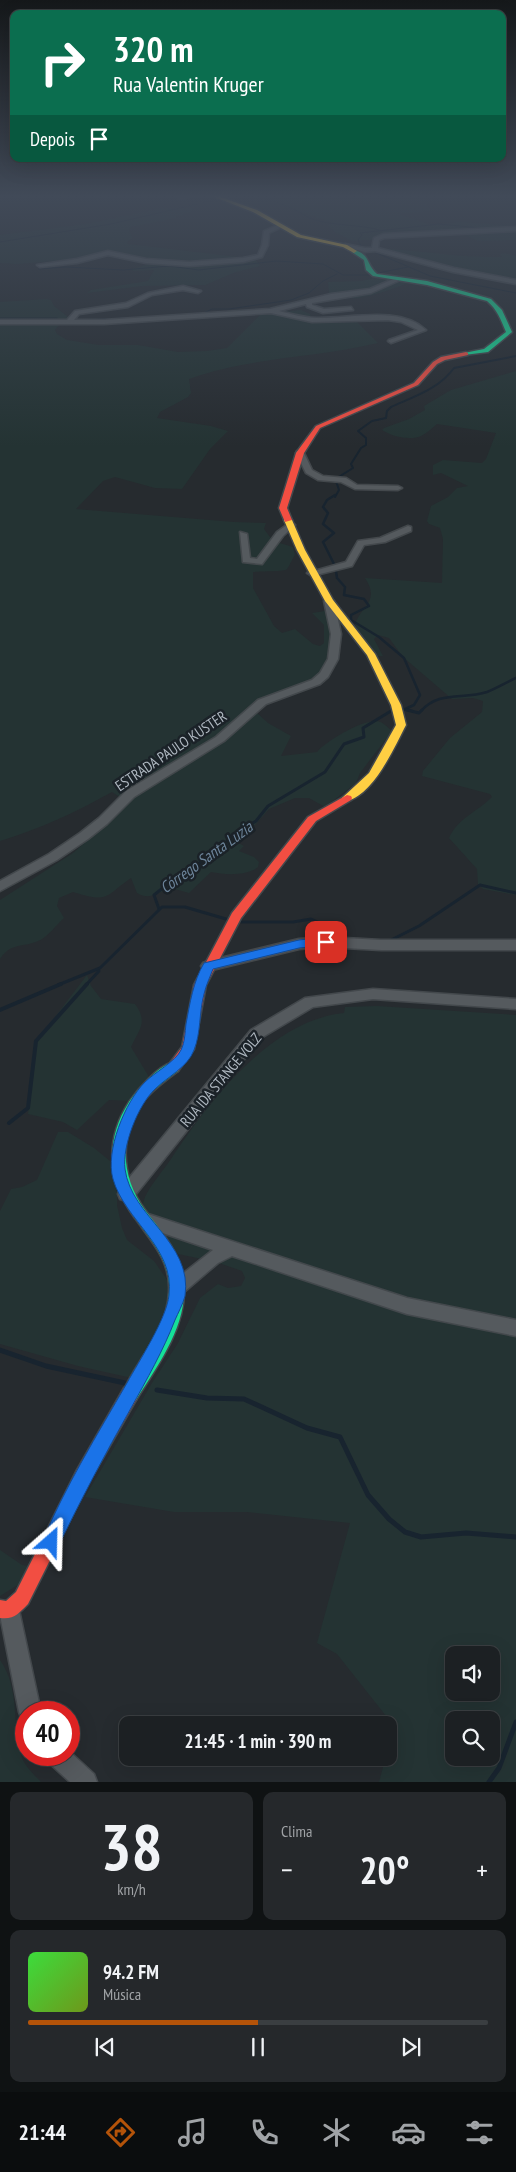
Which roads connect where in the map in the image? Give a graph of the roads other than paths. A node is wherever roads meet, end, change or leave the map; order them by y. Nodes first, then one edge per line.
1 (393, 279) edge
2 (501, 279) edge
3 (396, 280) junction
4 (516, 282) edge
5 (198, 291) dead end
6 (309, 301) junction
7 (351, 309) dead end
8 (270, 311) junction
9 (70, 321) junction
10 (0, 322) edge
11 (390, 341) dead end
12 (300, 453) junction
13 (398, 488) dead end
14 (291, 525) junction
15 (408, 529) dead end
16 (243, 534) dead end
17 (312, 573) junction
18 (328, 601) junction
19 (0, 887) edge
20 (516, 945) edge
21 (208, 966) junction
22 (516, 1004) edge
23 (126, 1194) junction
24 (144, 1220) junction
25 (232, 1248) junction
26 (178, 1287) junction
27 (516, 1328) edge
28 (4, 1609) edge
29 (27, 1701) edge
30 (69, 1766) edge
31 (86, 1782) edge

1 - 3 street
2 - 4 street
3 - 6 street
3 - 12 street
5 - 9 street
6 - 7 street
6 - 8 street
8 - 9 street
8 - 11 street
9 - 10 street
12 - 13 street
12 - 14 street
14 - 16 street
14 - 17 street
15 - 17 street
17 - 18 street
18 - 19 street, ESTRADA PAULO KUSTER
18 - 21 street
20 - 21 street
21 - 23 street
22 - 23 street, RUA IDA STANGE VOLZ
23 - 24 street
24 - 25 street
24 - 26 street
25 - 26 street
25 - 27 street
26 - 28 street
28 - 29 street
30 - 31 street

